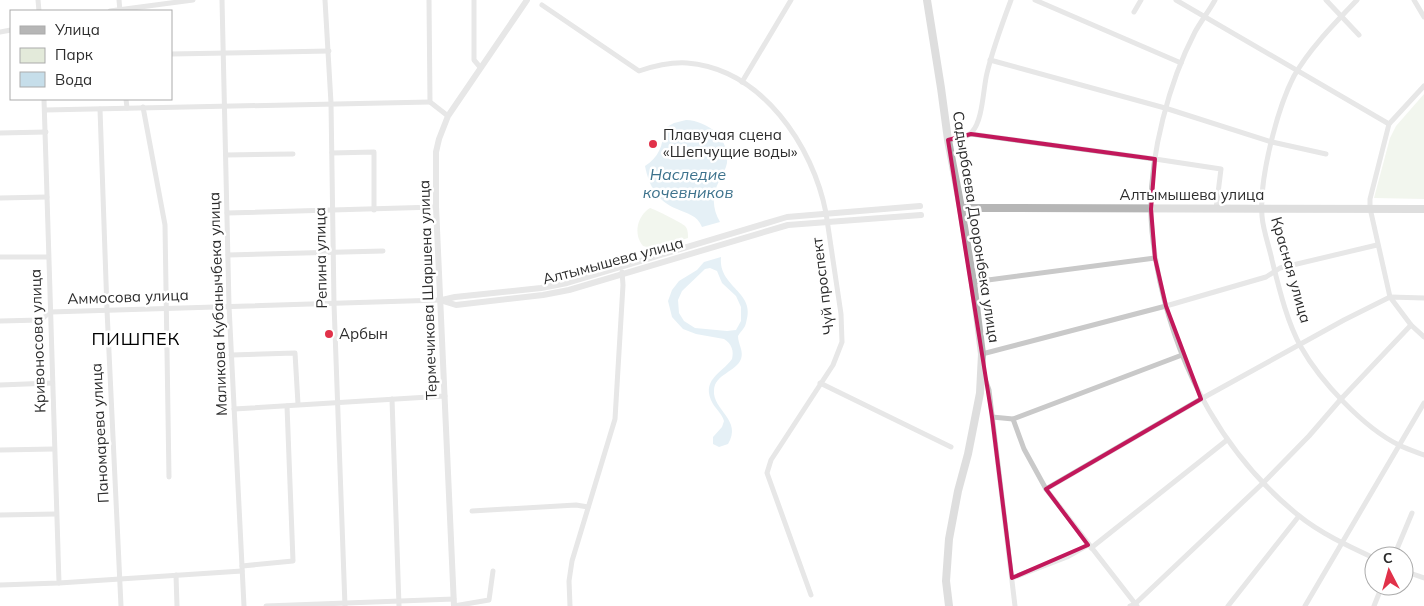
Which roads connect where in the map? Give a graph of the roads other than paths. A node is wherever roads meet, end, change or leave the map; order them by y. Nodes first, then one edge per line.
1 (119, 0) edge
2 (193, 0) edge
3 (222, 0) edge
4 (325, 0) edge
5 (429, 0) edge
6 (474, 0) edge
7 (527, 0) edge
8 (792, 0) edge
9 (927, 0) edge
10 (1011, 0) edge
11 (1035, 0) edge
12 (1140, 0) edge
13 (1176, 0) edge
14 (1215, 0) edge
15 (1326, 0) edge
16 (1357, 0) edge
17 (1414, 0) edge
18 (542, 5) dead end
19 (120, 10) edge
20 (1134, 12) dead end
21 (1205, 16) junction
22 (1342, 16) junction
23 (1424, 17) edge
24 (1359, 35) dead end
25 (329, 51) junction
26 (223, 53) junction
27 (172, 54) edge
28 (990, 60) junction
29 (1181, 63) junction
30 (480, 67) junction
31 (1298, 70) junction
32 (742, 82) junction
33 (1424, 86) edge
34 (44, 100) edge
35 (126, 100) edge
36 (430, 102) junction
37 (331, 103) junction
38 (224, 106) junction
39 (143, 107) junction
40 (127, 108) junction
41 (1165, 108) junction
42 (45, 110) junction
43 (100, 110) junction
44 (448, 116) junction
45 (1389, 124) junction
46 (46, 132) junction
47 (0, 134) edge
48 (971, 134) junction
49 (948, 140) junction
50 (1272, 142) junction
51 (332, 153) junction
52 (293, 154) dead end
53 (1326, 154) dead end
54 (226, 155) junction
55 (1155, 159) junction
56 (47, 197) junction
57 (0, 198) edge
58 (920, 206) dead end
59 (436, 207) junction
60 (961, 208) junction
61 (1370, 208) junction
62 (1150, 209) junction
63 (1216, 209) junction
64 (1262, 209) junction
65 (1424, 209) edge
66 (374, 210) junction
67 (332, 211) junction
68 (227, 213) junction
69 (826, 213) junction
70 (921, 215) dead end
71 (828, 221) junction
72 (1377, 245) junction
73 (383, 251) dead end
74 (333, 252) junction
75 (228, 254) junction
76 (0, 257) edge
77 (48, 257) junction
78 (1155, 258) junction
79 (621, 267) junction
80 (1275, 272) junction
81 (623, 275) junction
82 (973, 282) junction
83 (1390, 297) junction
84 (1424, 298) edge
85 (440, 300) junction
86 (334, 304) junction
87 (229, 306) junction
88 (1166, 306) junction
89 (165, 309) junction
90 (107, 310) junction
91 (50, 312) junction
92 (0, 321) edge
93 (1411, 325) junction
94 (1424, 337) edge
95 (1300, 346) junction
96 (982, 354) junction
97 (231, 355) junction
98 (1182, 356) junction
99 (981, 371) junction
100 (820, 383) junction
101 (52, 384) junction
102 (0, 385) edge
103 (445, 396) junction
104 (392, 399) junction
105 (1201, 399) junction
106 (1341, 399) junction
107 (338, 402) junction
108 (1424, 402) edge
109 (298, 404) junction
110 (287, 406) junction
111 (234, 409) junction
112 (992, 417) junction
113 (1013, 419) junction
114 (1227, 440) junction
115 (1398, 445) junction
116 (951, 447) dead end
117 (54, 449) junction
118 (0, 450) edge
119 (1424, 455) edge
120 (169, 476) dead end
121 (1263, 483) junction
122 (1046, 489) junction
123 (588, 506) junction
124 (472, 511) dead end
125 (1412, 513) dead end
126 (56, 514) junction
127 (0, 515) edge
128 (1299, 516) junction
129 (1343, 543) junction
130 (1090, 546) junction
131 (1398, 546) edge
132 (1364, 553) edge
133 (242, 568) junction
134 (493, 571) dead end
135 (176, 575) junction
136 (119, 578) junction
137 (1012, 578) junction
138 (59, 583) junction
139 (0, 585) edge
140 (811, 595) dead end
141 (399, 603) edge
142 (345, 604) edge
143 (454, 604) edge
144 (1134, 605) edge
145 (121, 606) edge
146 (177, 606) edge
147 (244, 606) edge
148 (266, 606) edge
149 (299, 606) edge
150 (570, 606) edge
151 (949, 606) edge
152 (1015, 606) edge
153 (1228, 606) edge
154 (1305, 606) edge

1 - 19 street
2 - 19 street
3 - 26 street, Маликова Кубанычбека улица
4 - 25 street, Репина улица
5 - 36 street
6 - 30 street
7 - 30 street, Термечикова Шаршена улица
8 - 32 street
9 - 49 main road, Садырбаева Дооронбека улица
10 - 28 street
11 - 29 street
12 - 20 street
13 - 21 street
14 - 21 street
15 - 22 street
16 - 22 street, Красная улица
17 - 23 street
18 - 32 street, Чүй проспект
21 - 29 street
21 - 31 street
22 - 24 street
22 - 31 street, Красная улица
25 - 26 street
25 - 37 street, Репина улица
26 - 27 street
26 - 38 street, Маликова Кубанычбека улица
28 - 41 street
28 - 48 street
29 - 41 street
30 - 44 street, Термечикова Шаршена улица
31 - 45 street
31 - 50 street, Красная улица
32 - 69 street, Чүй проспект
33 - 45 street
34 - 42 street, Кривоносова улица
35 - 40 street
36 - 37 street
36 - 44 street
37 - 38 street
37 - 51 street, Репина улица
38 - 39 street
38 - 54 street, Маликова Кубанычбека улица
39 - 40 street
39 - 89 street
40 - 43 street
41 - 50 street
41 - 55 street
42 - 43 street
42 - 46 street, Кривоносова улица
43 - 90 street, Паномарева улица
44 - 59 street, Термечикова Шаршена улица
45 - 61 street
46 - 47 street
46 - 56 street, Кривоносова улица
48 - 49 street
48 - 55 street
49 - 60 main road, Садырбаева Дооронбека улица
50 - 53 street
50 - 64 street, Красная улица
51 - 66 street
51 - 67 street, Репина улица
52 - 54 street
54 - 68 street, Маликова Кубанычбека улица
55 - 62 street
55 - 63 street
56 - 57 street
56 - 77 street, Кривоносова улица
58 - 69 street, Алтымышева улица
59 - 66 street
59 - 85 street, Термечикова Шаршена улица
60 - 62 main road, Алтымышева улица
60 - 82 main road, Садырбаева Дооронбека улица
61 - 64 main road, Алтымышева улица
61 - 65 main road, Алтымышева улица
61 - 72 street
62 - 63 main road, Алтымышева улица
62 - 78 street
63 - 64 main road, Алтымышева улица
64 - 80 street, Красная улица
66 - 67 street
67 - 68 street
67 - 74 street, Репина улица
68 - 75 street, Маликова Кубанычбека улица
69 - 71 street, Чүй проспект
69 - 79 street, Алтымышева улица
70 - 71 street, Алтымышева улица
71 - 81 street, Алтымышева улица
71 - 100 street, Чүй проспект
72 - 80 street
72 - 83 street
73 - 74 street
74 - 75 street
74 - 86 street, Репина улица
75 - 87 street, Маликова Кубанычбека улица
76 - 77 street
77 - 91 street, Кривоносова улица
78 - 82 street
78 - 88 street
79 - 81 street
79 - 85 street, Алтымышева улица
80 - 88 street
80 - 95 street, Красная улица
81 - 85 street, Алтымышева улица
81 - 123 street
82 - 96 main road, Садырбаева Дооронбека улица
83 - 84 street
83 - 93 street
83 - 95 street
85 - 86 street, Аммосова улица
85 - 103 street, Термечикова Шаршена улица
86 - 87 street, Аммосова улица
86 - 107 street, Репина улица
87 - 89 street, Аммосова улица
87 - 97 street, Маликова Кубанычбека улица
88 - 96 street
88 - 98 street
89 - 90 street, Аммосова улица
89 - 120 street
90 - 91 street, Аммосова улица
90 - 136 street, Паномарева улица
91 - 92 street, Аммосова улица
91 - 101 street, Кривоносова улица
93 - 94 street
93 - 106 street
95 - 105 street
95 - 106 street, Красная улица
96 - 99 main road, Садырбаева Дооронбека улица
97 - 109 street
97 - 111 street, Маликова Кубанычбека улица
98 - 105 street
98 - 113 street
99 - 112 street
99 - 151 main road, Садырбаева Дооронбека улица
100 - 116 street
100 - 140 street, Чүй проспект
101 - 102 street
101 - 117 street, Кривоносова улица
103 - 104 street
103 - 143 street, Термечикова Шаршена улица
104 - 107 street
104 - 141 street
105 - 114 street
105 - 122 street
106 - 115 street, Красная улица
106 - 121 street
107 - 109 street
107 - 142 street, Репина улица
108 - 115 street
109 - 110 street
110 - 111 street
110 - 133 street
111 - 133 street, Маликова Кубанычбека улица
112 - 113 street
112 - 137 street
113 - 122 street
114 - 121 street
114 - 130 street
115 - 119 street, Красная улица
115 - 129 street
117 - 118 street
117 - 126 street, Кривоносова улица
121 - 128 street
121 - 144 street
122 - 130 street
123 - 124 street
123 - 150 street
125 - 131 street
126 - 127 street
126 - 138 street, Кривоносова улица
128 - 129 street
128 - 153 street
129 - 132 street
129 - 154 street
130 - 137 street
130 - 144 street
133 - 135 street
133 - 147 street, Маликова Кубанычбека улица
134 - 143 street
135 - 136 street
135 - 146 street
136 - 138 street
136 - 145 street, Паномарева улица
137 - 152 street
138 - 139 street
141 - 142 street
141 - 143 street
142 - 149 street
148 - 149 street

